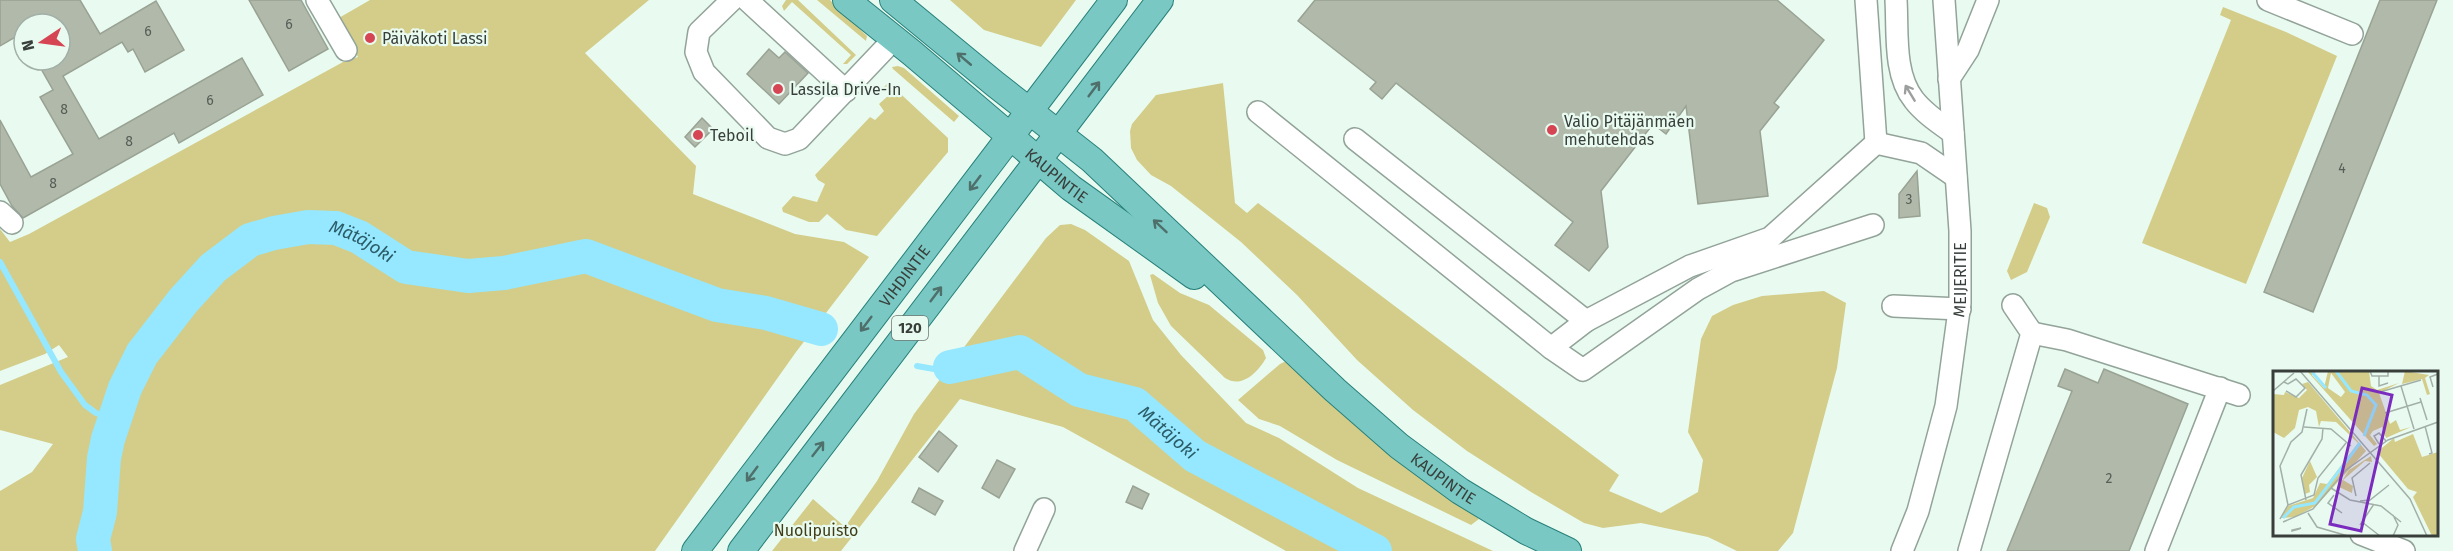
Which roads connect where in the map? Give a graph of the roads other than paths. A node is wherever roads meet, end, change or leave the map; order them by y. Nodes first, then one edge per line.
1 (317, 0) edge
2 (732, 0) edge
3 (747, 0) edge
4 (846, 0) edge
5 (893, 0) edge
6 (1114, 0) edge
7 (1160, 0) edge
8 (1866, 0) edge
9 (1896, 0) edge
10 (1944, 0) edge
11 (1988, 0) edge
12 (2268, 0) edge
13 (2299, 6) edge
14 (2352, 33) dead end
15 (894, 39) junction
16 (346, 50) dead end
17 (1949, 79) junction
18 (846, 91) junction
19 (1029, 111) junction
20 (1258, 112) dead end
21 (1953, 133) junction
22 (1058, 135) junction
23 (1010, 136) junction
24 (1355, 139) dead end
25 (1876, 143) junction
26 (1038, 160) junction
27 (1956, 177) junction
28 (1874, 225) dead end
29 (2013, 305) dead end
30 (1893, 306) dead end
31 (1959, 309) junction
32 (1586, 321) junction
33 (2032, 333) junction
34 (1280, 337) junction
35 (1551, 348) junction
36 (1044, 509) dead end
37 (2366, 536) edge
38 (695, 551) edge
39 (741, 551) edge
40 (1025, 551) edge
41 (1568, 551) edge
42 (1902, 551) edge
43 (1969, 551) edge
44 (2156, 551) edge
45 (2404, 551) edge

1 - 16 street
2 - 18 street
3 - 18 street
4 - 15 main road, KAUPINTIE
19 -> 5 main road, KAUPINTIE
6 - 19 main road, VIHDINTIE / 120
22 -> 7 main road, 120
8 - 25 street
21 -> 9 street
10 - 17 street, MEIJERITIE
11 - 17 street
12 - 13 street
13 - 14 street
15 - 18 street
15 - 23 main road, KAUPINTIE
17 - 21 street, MEIJERITIE
19 - 22 main road, KAUPINTIE
19 - 23 main road, VIHDINTIE / 120
20 - 35 street
21 - 27 street, MEIJERITIE
22 - 26 main road, 120
34 -> 22 main road, KAUPINTIE
23 - 26 main road, KAUPINTIE
23 -> 38 main road, VIHDINTIE / 120
24 - 32 street
25 - 27 street
25 - 32 street
26 - 34 main road, KAUPINTIE
39 -> 26 main road, 120
27 - 31 street, MEIJERITIE
28 - 35 street
29 - 33 street
30 - 31 street
31 - 42 street, MEIJERITIE
32 - 35 street
33 - 43 street
33 - 44 street
34 - 41 main road, KAUPINTIE
36 - 40 street
37 - 45 street

